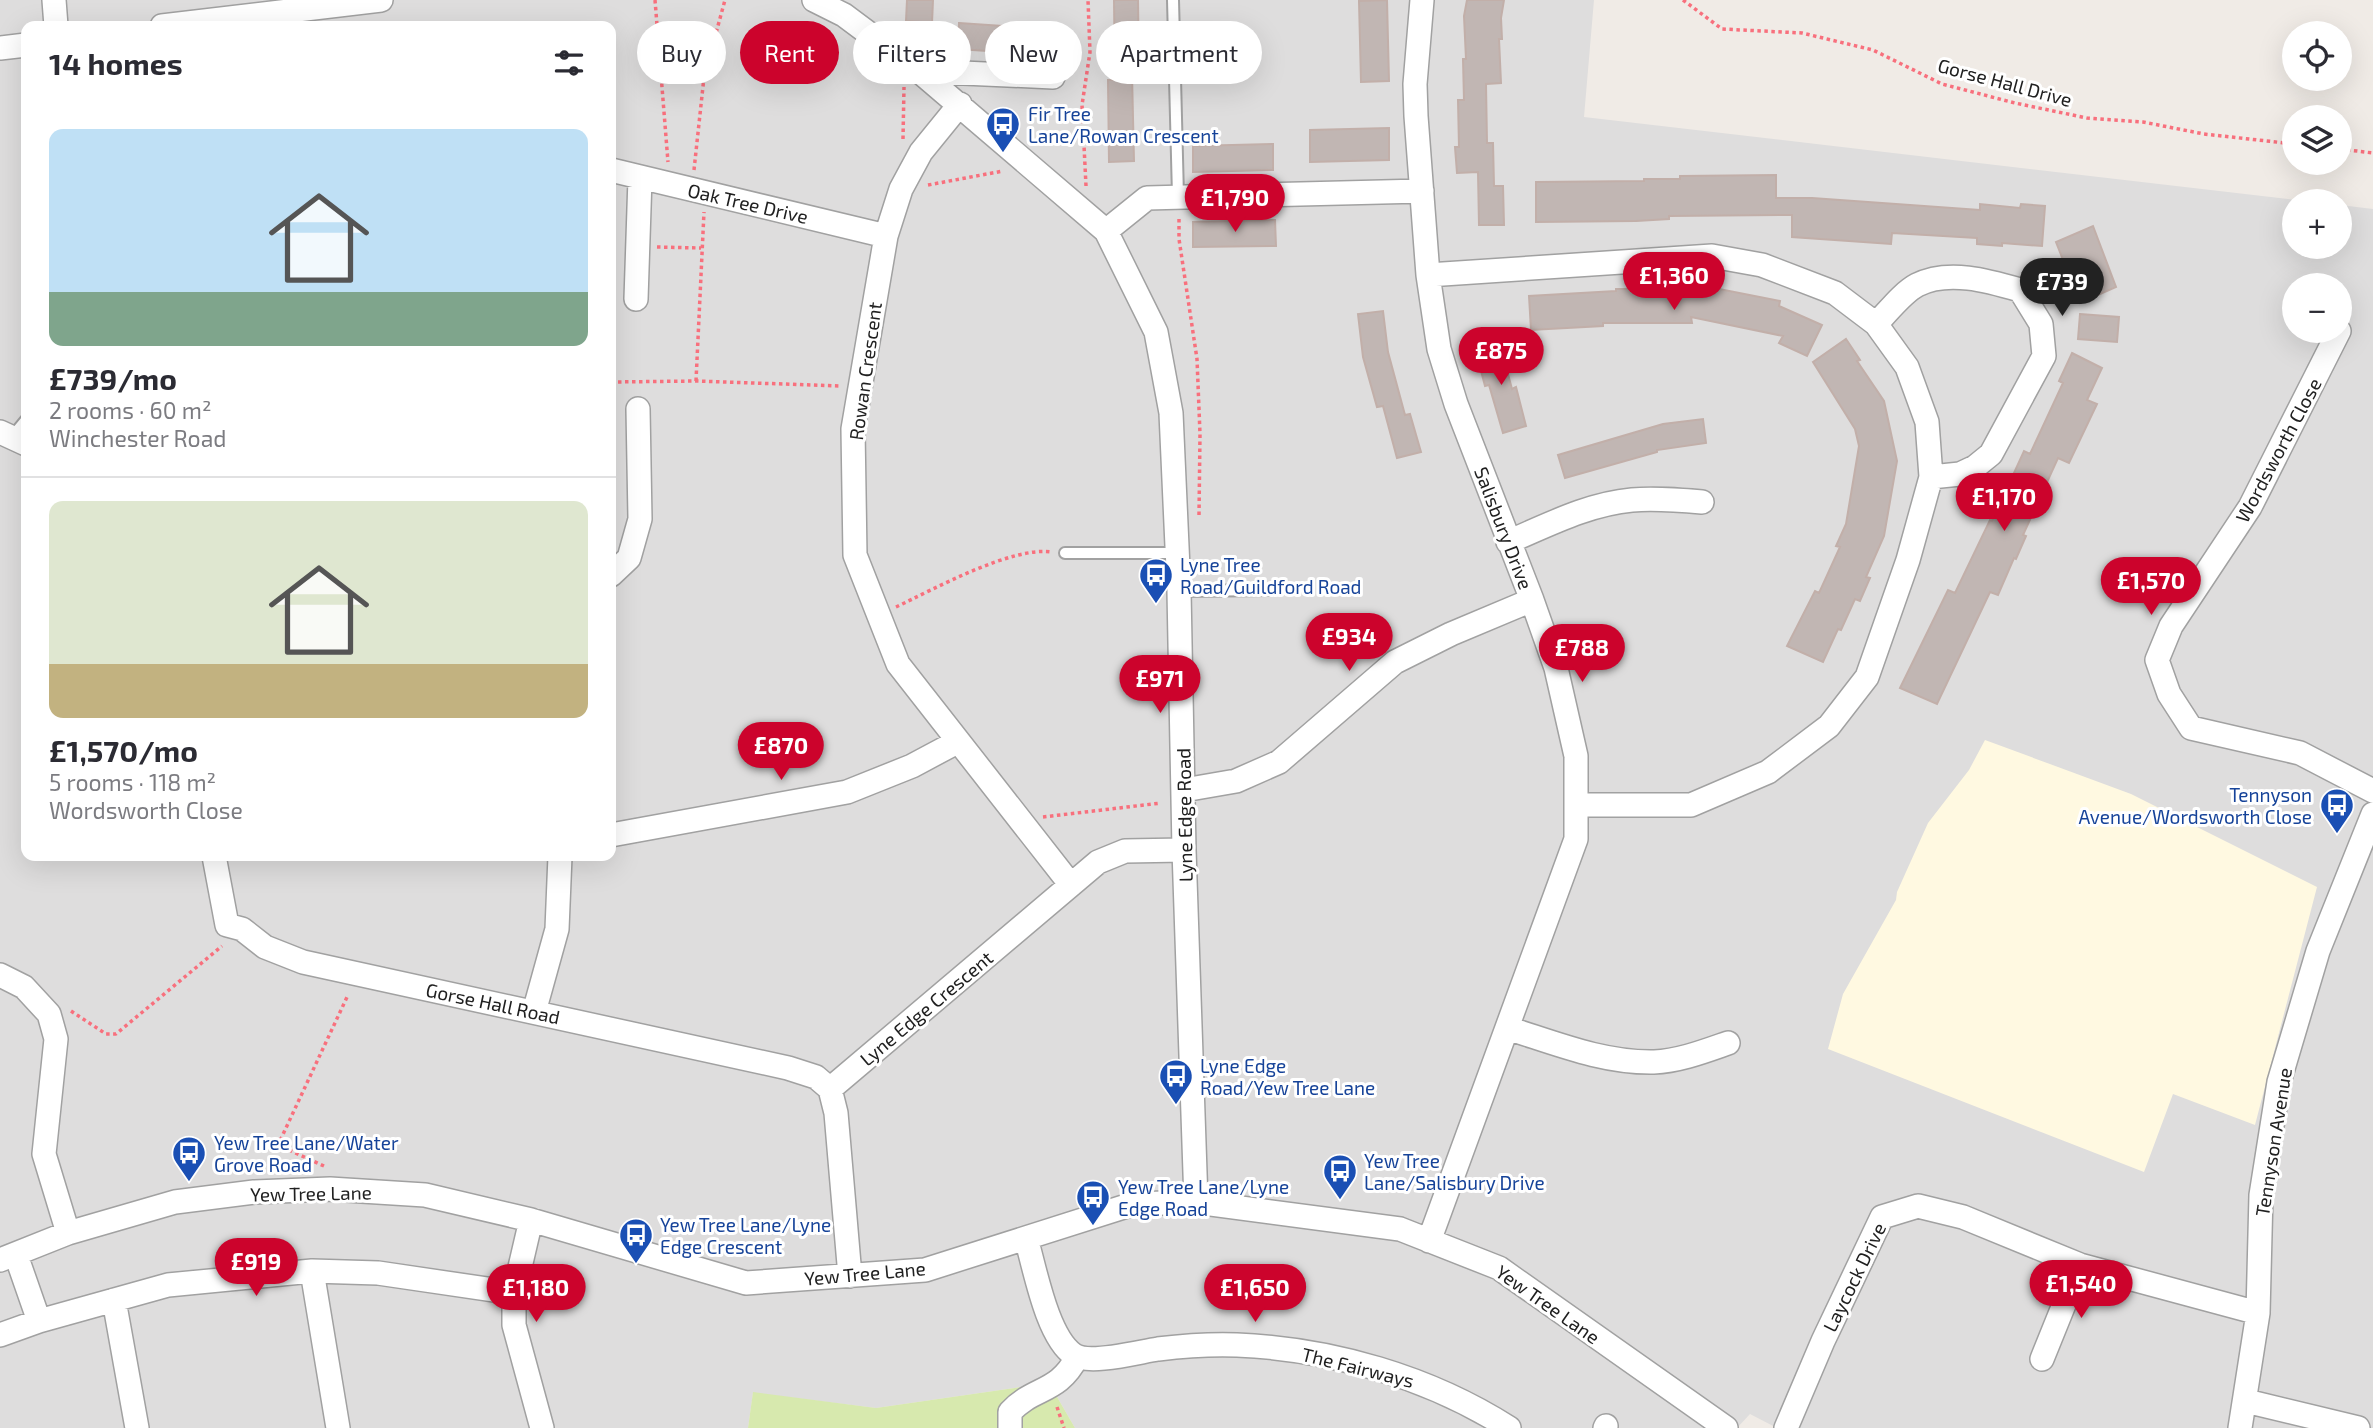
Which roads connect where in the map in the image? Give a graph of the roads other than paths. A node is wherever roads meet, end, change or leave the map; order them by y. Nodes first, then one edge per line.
1 (54, 0) edge
2 (382, 0) edge
3 (814, 0) edge
4 (1173, 0) edge
5 (1422, 0) edge
6 (288, 5) edge
7 (56, 21) edge
8 (236, 21) edge
9 (853, 22) edge
10 (21, 46) edge
11 (0, 48) edge
12 (935, 84) edge
13 (960, 104) junction
14 (616, 171) edge
15 (640, 178) junction
16 (1422, 191) junction
17 (1178, 196) junction
18 (1106, 231) junction
19 (886, 236) junction
20 (1428, 275) junction
21 (636, 299) dead end
22 (1876, 324) junction
23 (2333, 343) edge
24 (638, 409) dead end
25 (1931, 477) junction
26 (1702, 502) dead end
27 (1508, 542) junction
28 (1065, 553) road end
29 (1177, 553) junction
30 (616, 570) edge
31 (1269, 590) dead end
32 (1179, 591) junction
33 (1532, 600) junction
34 (957, 741) junction
35 (2373, 791) edge
36 (1184, 796) junction
37 (1576, 806) junction
38 (2373, 814) edge
39 (616, 834) edge
40 (1184, 850) junction
41 (215, 861) edge
42 (560, 861) edge
43 (1072, 885) junction
44 (0, 975) edge
45 (534, 1012) junction
46 (1507, 1028) junction
47 (1728, 1043) dead end
48 (830, 1089) junction
49 (1196, 1202) junction
50 (531, 1220) junction
51 (68, 1233) junction
52 (1026, 1238) junction
53 (1429, 1241) junction
54 (8, 1258) edge
55 (2080, 1265) junction
56 (312, 1271) junction
57 (850, 1276) junction
58 (513, 1293) junction
59 (114, 1300) junction
60 (2258, 1314) junction
61 (39, 1321) junction
62 (0, 1335) edge
63 (1077, 1357) junction
64 (2042, 1359) dead end
65 (2246, 1401) junction
66 (137, 1428) edge
67 (338, 1428) edge
68 (542, 1428) edge
69 (1010, 1428) edge
70 (1509, 1428) edge
71 (1726, 1428) edge
72 (1786, 1428) edge
73 (2240, 1428) edge
74 (2358, 1428) edge

1 - 7 street
2 - 6 street
3 - 9 street
4 - 17 lane
5 - 16 street, Salisbury Drive
6 - 8 street
10 - 11 street
12 - 13 street
13 - 18 street
13 - 19 street, Rowan Crescent
14 - 15 street, Oak Tree Drive
15 - 19 street, Oak Tree Drive
15 - 21 street
16 - 17 street
16 - 20 street, Salisbury Drive
17 - 18 street
18 - 29 street, Lyne Edge Road
19 - 34 street, Rowan Crescent
20 - 22 street
20 - 27 street, Salisbury Drive
22 - 25 street
22 - 25 street
23 - 35 street, Wordsworth Close
24 - 30 street
25 - 37 street
26 - 27 street
27 - 33 street, Salisbury Drive
28 - 29 lane
29 - 32 street, Lyne Edge Road
31 - 32 lane
32 - 36 street, Lyne Edge Road
33 - 36 street
33 - 37 street, Salisbury Drive
34 - 39 street
34 - 43 street, Rowan Crescent
36 - 40 street, Lyne Edge Road
37 - 46 street, Salisbury Drive
38 - 60 street, Tennyson Avenue
40 - 43 street, Lyne Edge Crescent
40 - 49 street, Lyne Edge Road
41 - 45 street, Gorse Hall Road
42 - 45 street
43 - 48 street, Lyne Edge Crescent
44 - 51 street
45 - 48 street, Gorse Hall Road
46 - 47 street
46 - 53 street, Salisbury Drive
48 - 57 street
49 - 52 street, Yew Tree Lane
49 - 53 street, Yew Tree Lane
50 - 51 street, Yew Tree Lane
50 - 57 street, Yew Tree Lane
50 - 58 street
51 - 54 street, Yew Tree Lane
52 - 57 street, Yew Tree Lane
52 - 63 street
53 - 71 street, Yew Tree Lane
54 - 61 street
55 - 60 street, Laycock Drive
55 - 64 street
55 - 72 street, Laycock Drive
56 - 58 street
56 - 59 street
56 - 67 street
58 - 68 street
59 - 61 street
59 - 66 street
60 - 65 street, Tennyson Avenue
61 - 62 street
63 - 69 street
63 - 70 street, The Fairways
65 - 73 street, Tennyson Avenue
65 - 74 street

